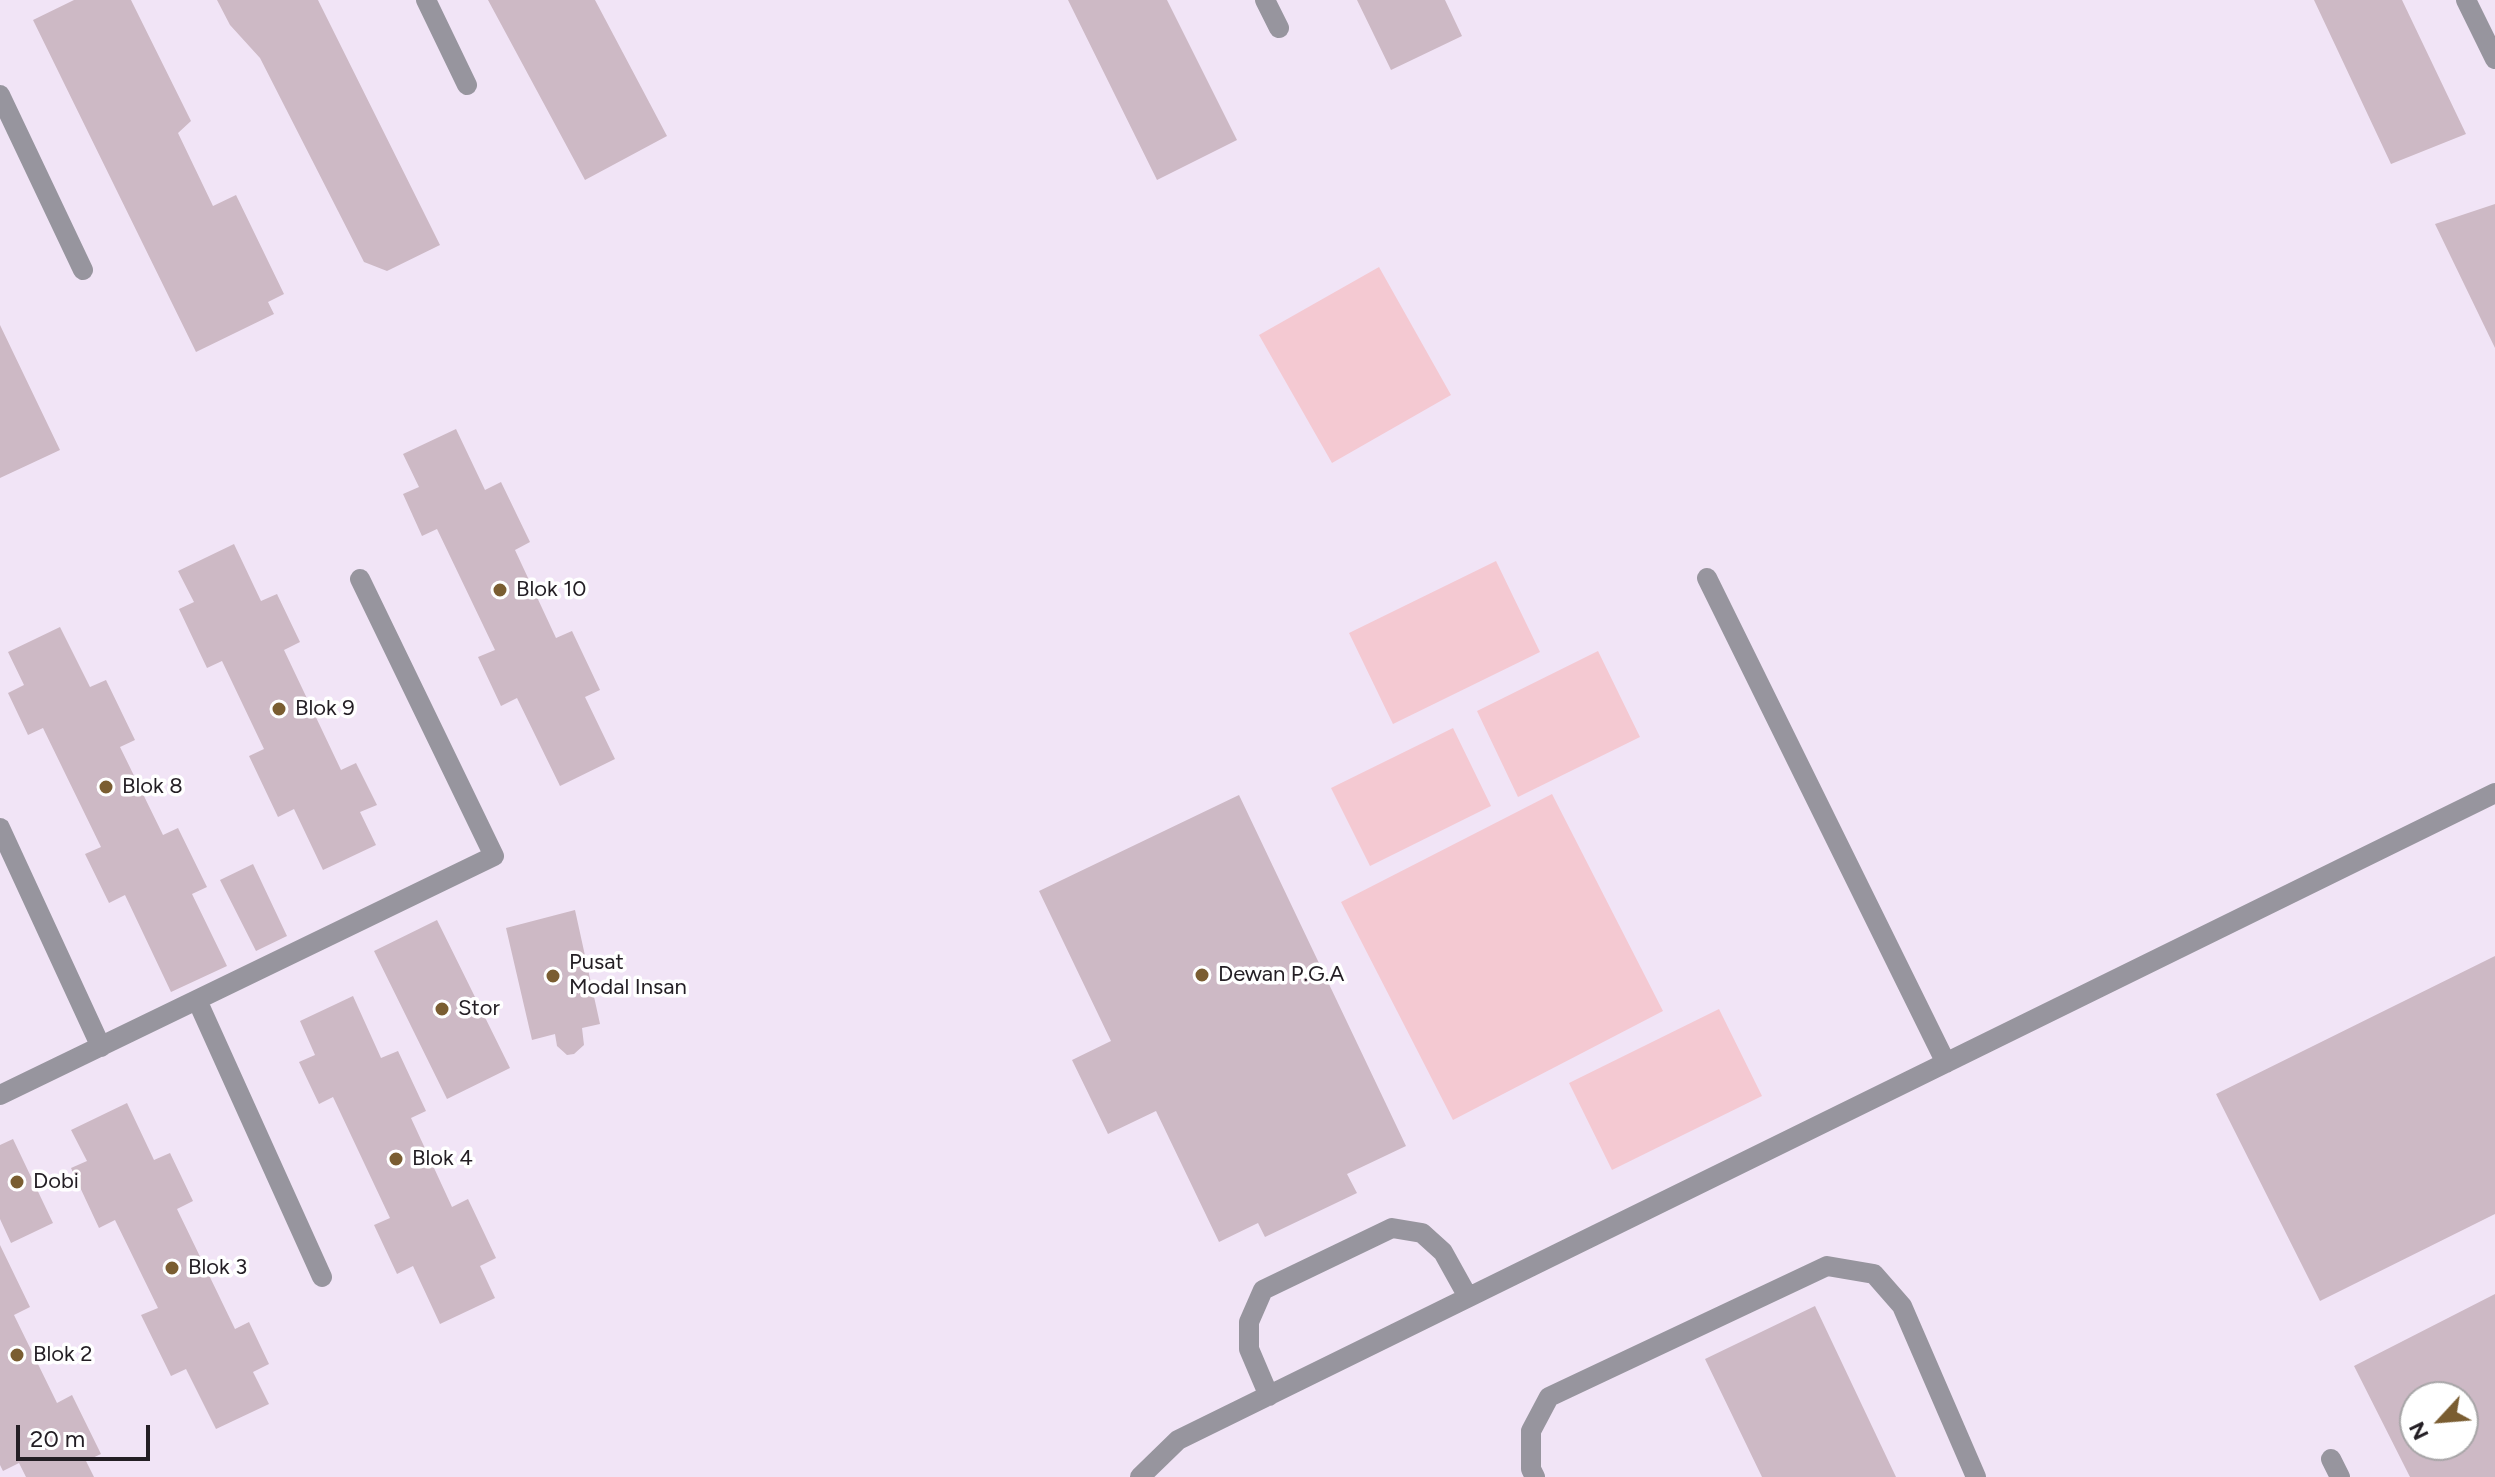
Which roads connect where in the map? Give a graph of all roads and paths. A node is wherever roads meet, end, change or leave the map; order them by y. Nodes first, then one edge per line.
1 (426, 0) edge
2 (1265, 0) edge
3 (2466, 0) edge
4 (1279, 28) dead end
5 (2495, 59) edge
6 (467, 85) dead end
7 (0, 95) edge
8 (83, 270) dead end
9 (1707, 578) dead end
10 (360, 579) dead end
11 (2495, 793) edge
12 (0, 828) edge
13 (197, 1000) junction
14 (101, 1047) junction
15 (1946, 1063) junction
16 (0, 1095) edge
17 (322, 1277) dead end
18 (1468, 1297) junction
19 (1269, 1396) junction
20 (1140, 1477) edge
21 (1535, 1477) edge
22 (1976, 1477) edge

1 - 6 lane
2 - 4 lane
3 - 5 lane
7 - 8 lane
9 - 15 lane
10 - 13 lane
11 - 15 lane
12 - 14 lane
13 - 14 lane
13 - 17 lane
14 - 16 lane
15 - 18 lane
18 - 19 lane
18 - 19 lane
19 - 20 lane
21 - 22 lane

